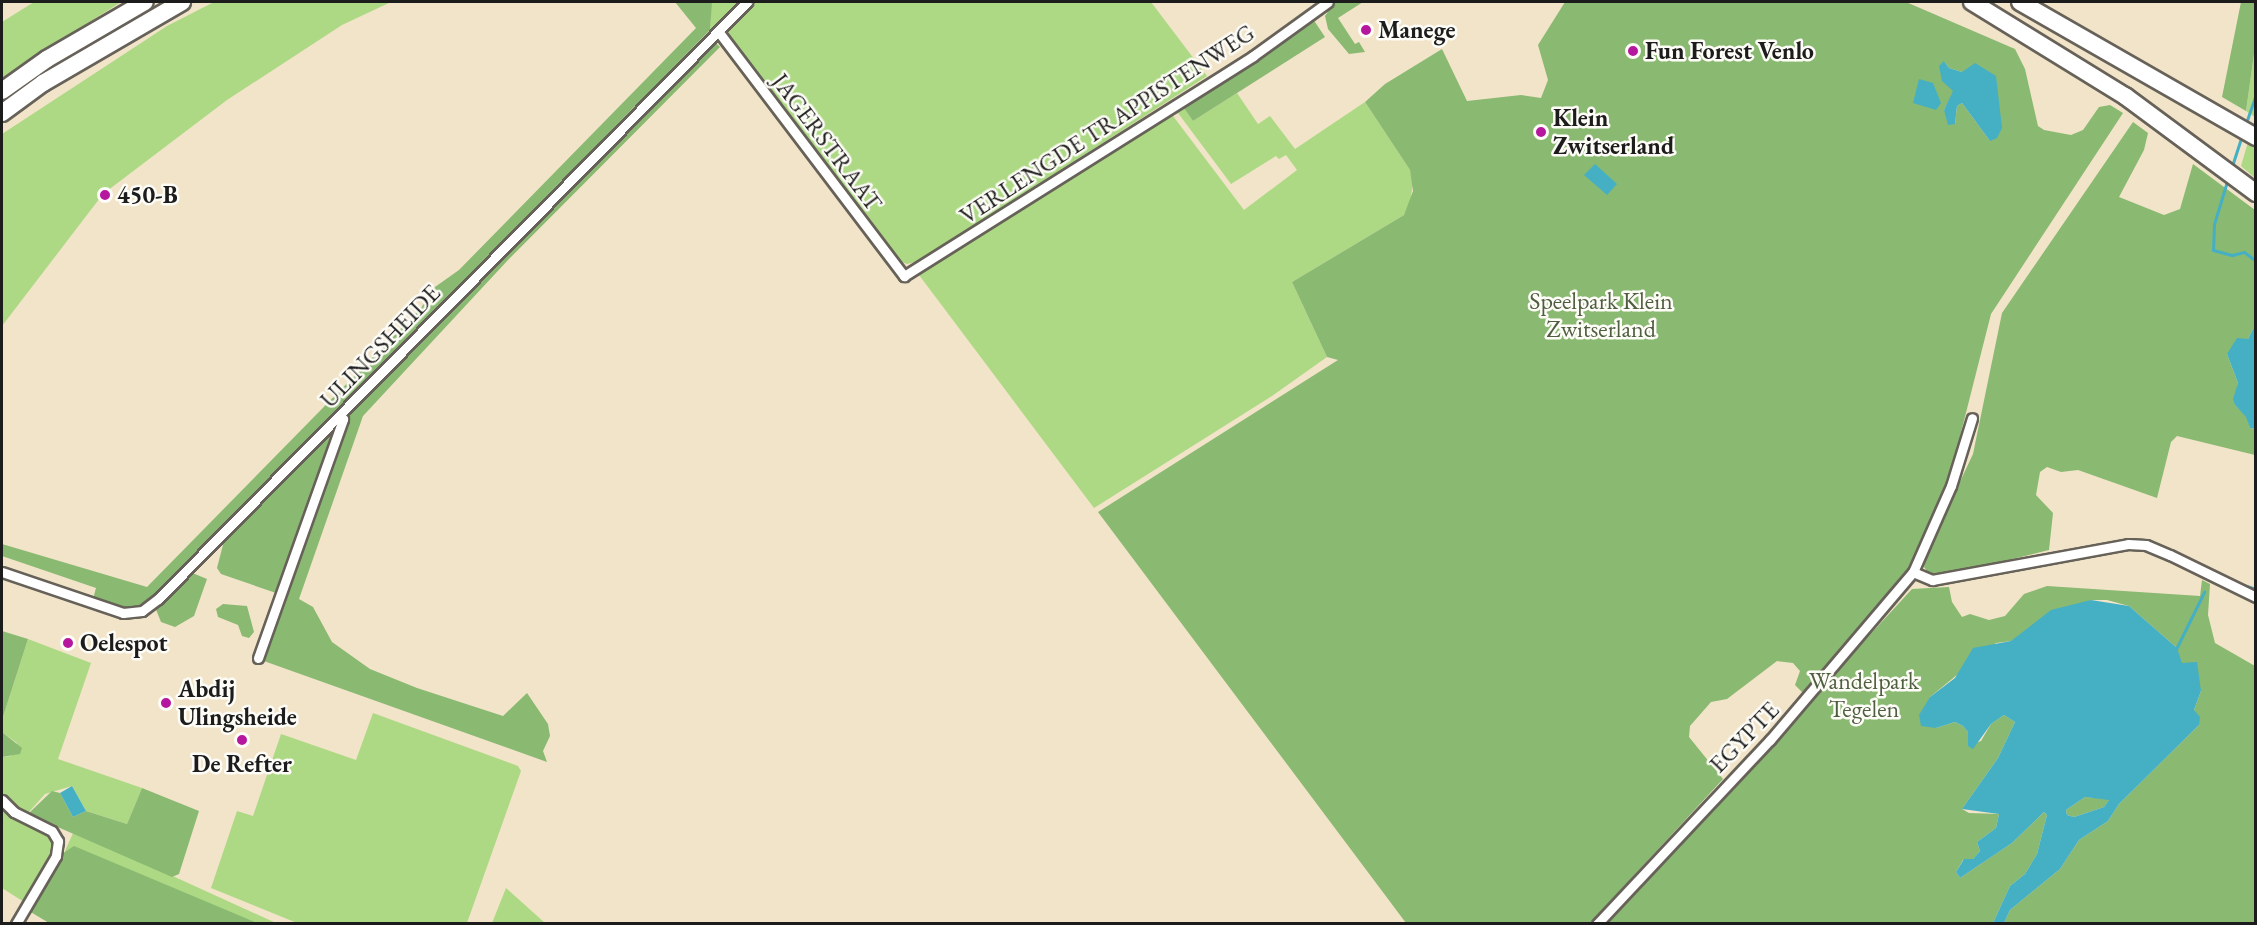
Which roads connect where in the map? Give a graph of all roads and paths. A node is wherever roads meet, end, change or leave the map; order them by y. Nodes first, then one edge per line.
1 (145, 2) edge
2 (182, 2) edge
3 (747, 2) edge
4 (1328, 2) edge
5 (1972, 2) edge
6 (2020, 2) edge
7 (718, 32) junction
8 (2, 91) edge
9 (2, 114) edge
10 (2254, 136) edge
11 (2256, 193) edge
12 (904, 276) joint
13 (340, 416) junction
14 (1972, 418) dead end
15 (2, 572) edge
16 (1913, 572) junction
17 (2256, 597) edge
18 (258, 658) dead end
19 (2, 800) edge
20 (16, 924) edge
21 (1597, 924) edge

1 - 8 highway
2 - 9 highway
3 - 7 street, ULINGSHEIDE
4 - 12 street, VERLENGDE TRAPPISTENWEG
5 - 11 highway
6 - 10 highway
7 - 12 street, JAGERSTRAAT
7 - 13 street, ULINGSHEIDE
13 - 15 street, ULINGSHEIDE
13 - 18 street
14 - 16 street, EGYPTE
16 - 17 street
16 - 21 street, EGYPTE
19 - 20 street

